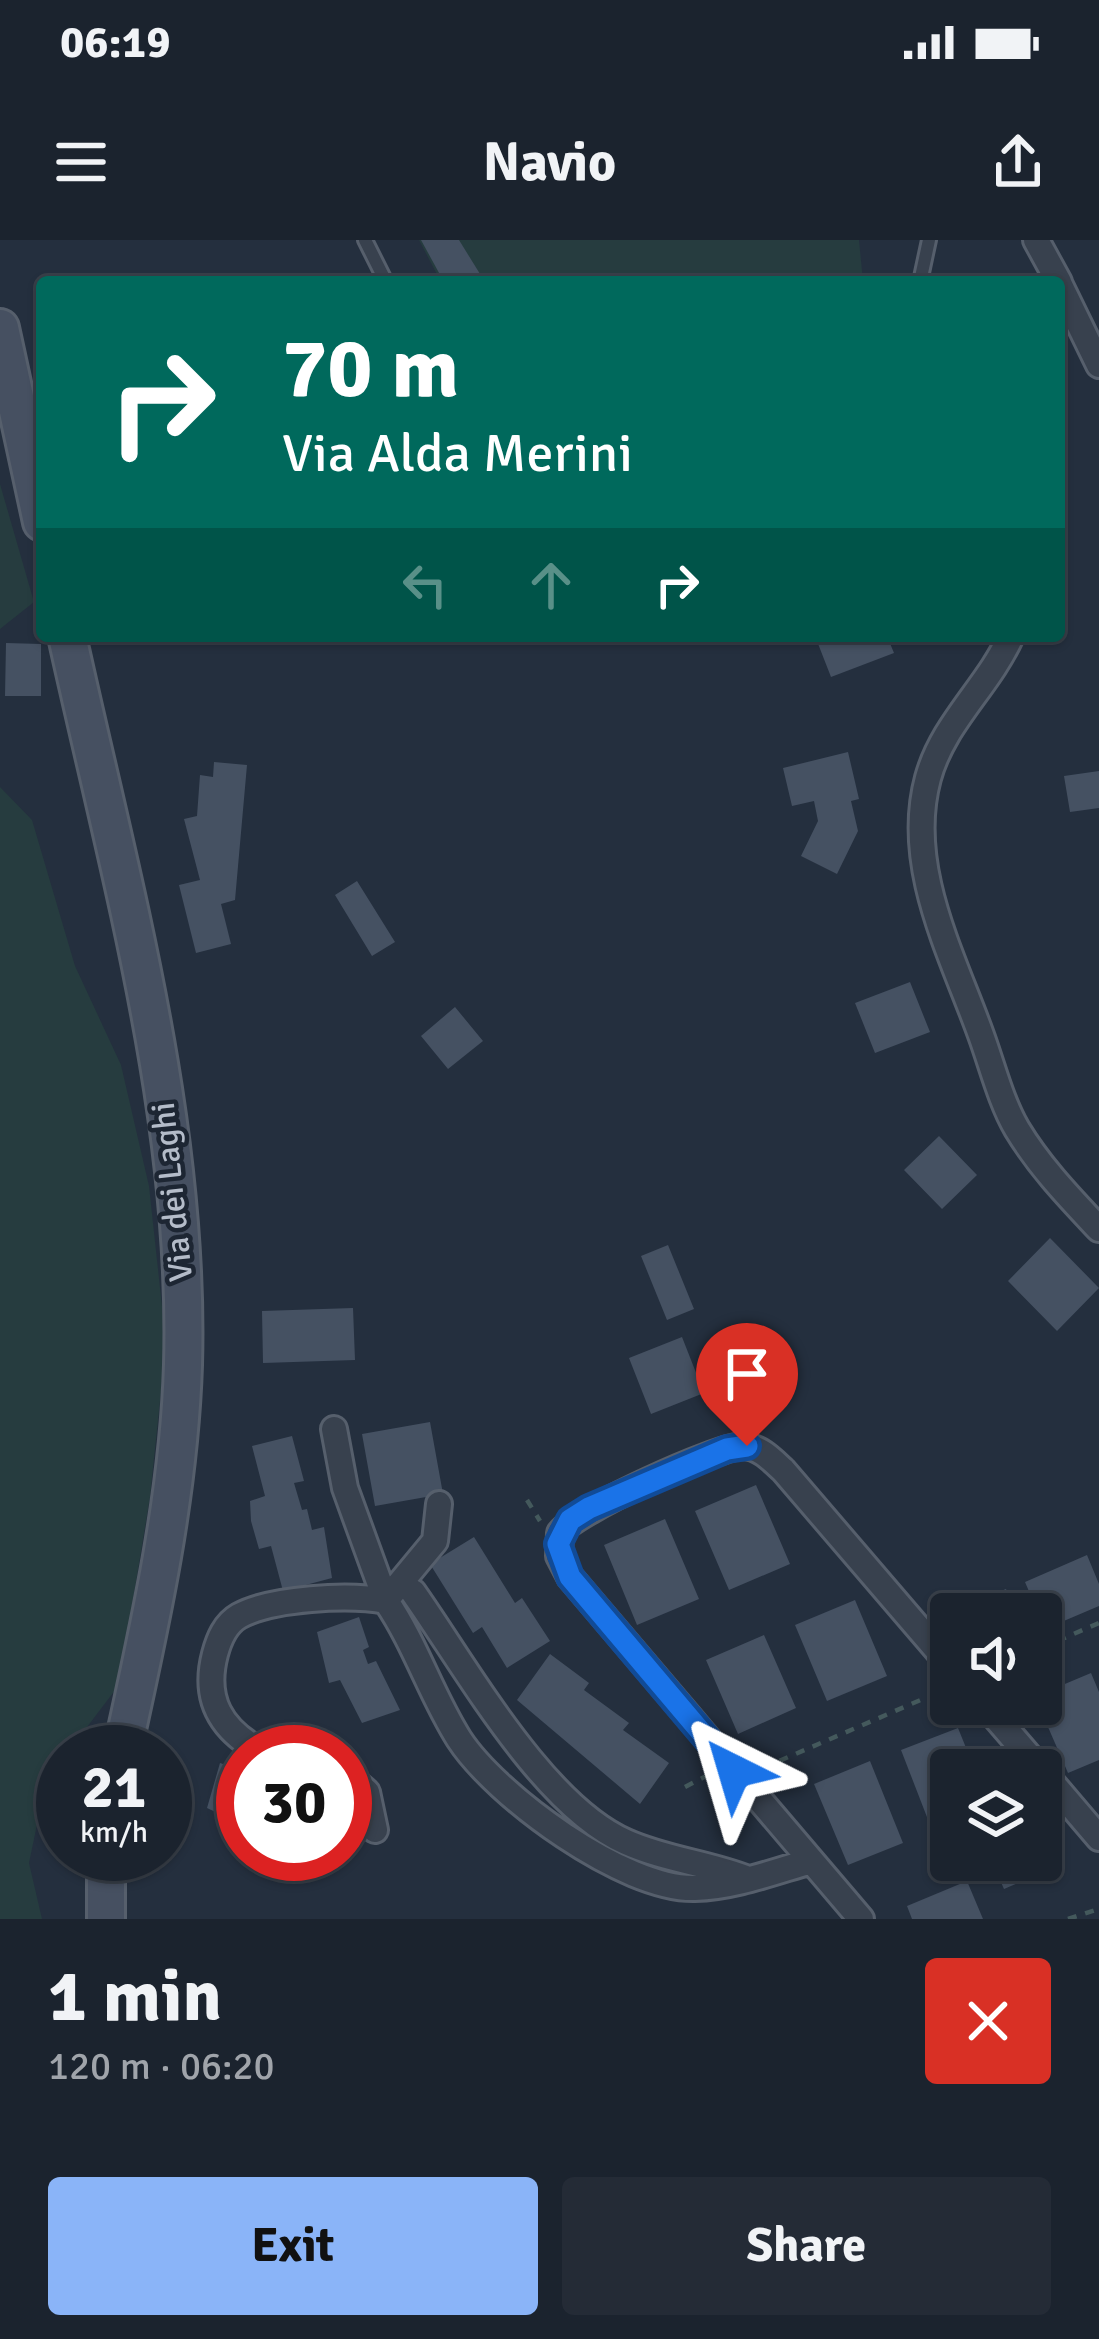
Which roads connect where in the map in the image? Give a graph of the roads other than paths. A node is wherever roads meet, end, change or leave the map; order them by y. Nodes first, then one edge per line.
1 (364, 240) edge
2 (929, 240) edge
3 (1036, 240) edge
4 (1057, 240) edge
5 (383, 276) edge
6 (921, 276) edge
7 (1055, 276) edge
8 (1057, 276) edge
9 (1065, 296) edge
10 (0, 328) edge
11 (1099, 365) edge
12 (36, 494) edge
13 (68, 642) edge
14 (1008, 642) edge
15 (1099, 1229) edge
16 (334, 1430) dead end
17 (439, 1504) dead end
18 (413, 1592) dead end
19 (386, 1601) junction
20 (930, 1641) edge
21 (127, 1725) edge
22 (227, 1725) edge
23 (1002, 1725) edge
24 (1023, 1749) edge
25 (1062, 1795) edge
26 (372, 1816) edge
27 (375, 1830) dead end
28 (1099, 1838) edge
29 (811, 1861) junction
30 (748, 1879) junction
31 (106, 1881) edge
32 (106, 1919) edge
33 (862, 1919) edge

1 - 5 lane
2 - 6 lane
3 - 7 street
4 - 8 street
9 - 11 street
10 - 12 main road
13 - 21 main road, Via dei Laghi
14 - 15 street
16 - 19 street
17 - 19 street
18 - 30 street
19 - 22 street
19 - 30 street
20 - 29 street
23 - 24 street
25 - 28 street
26 - 27 street
29 - 30 street
29 - 33 street
31 - 32 main road

